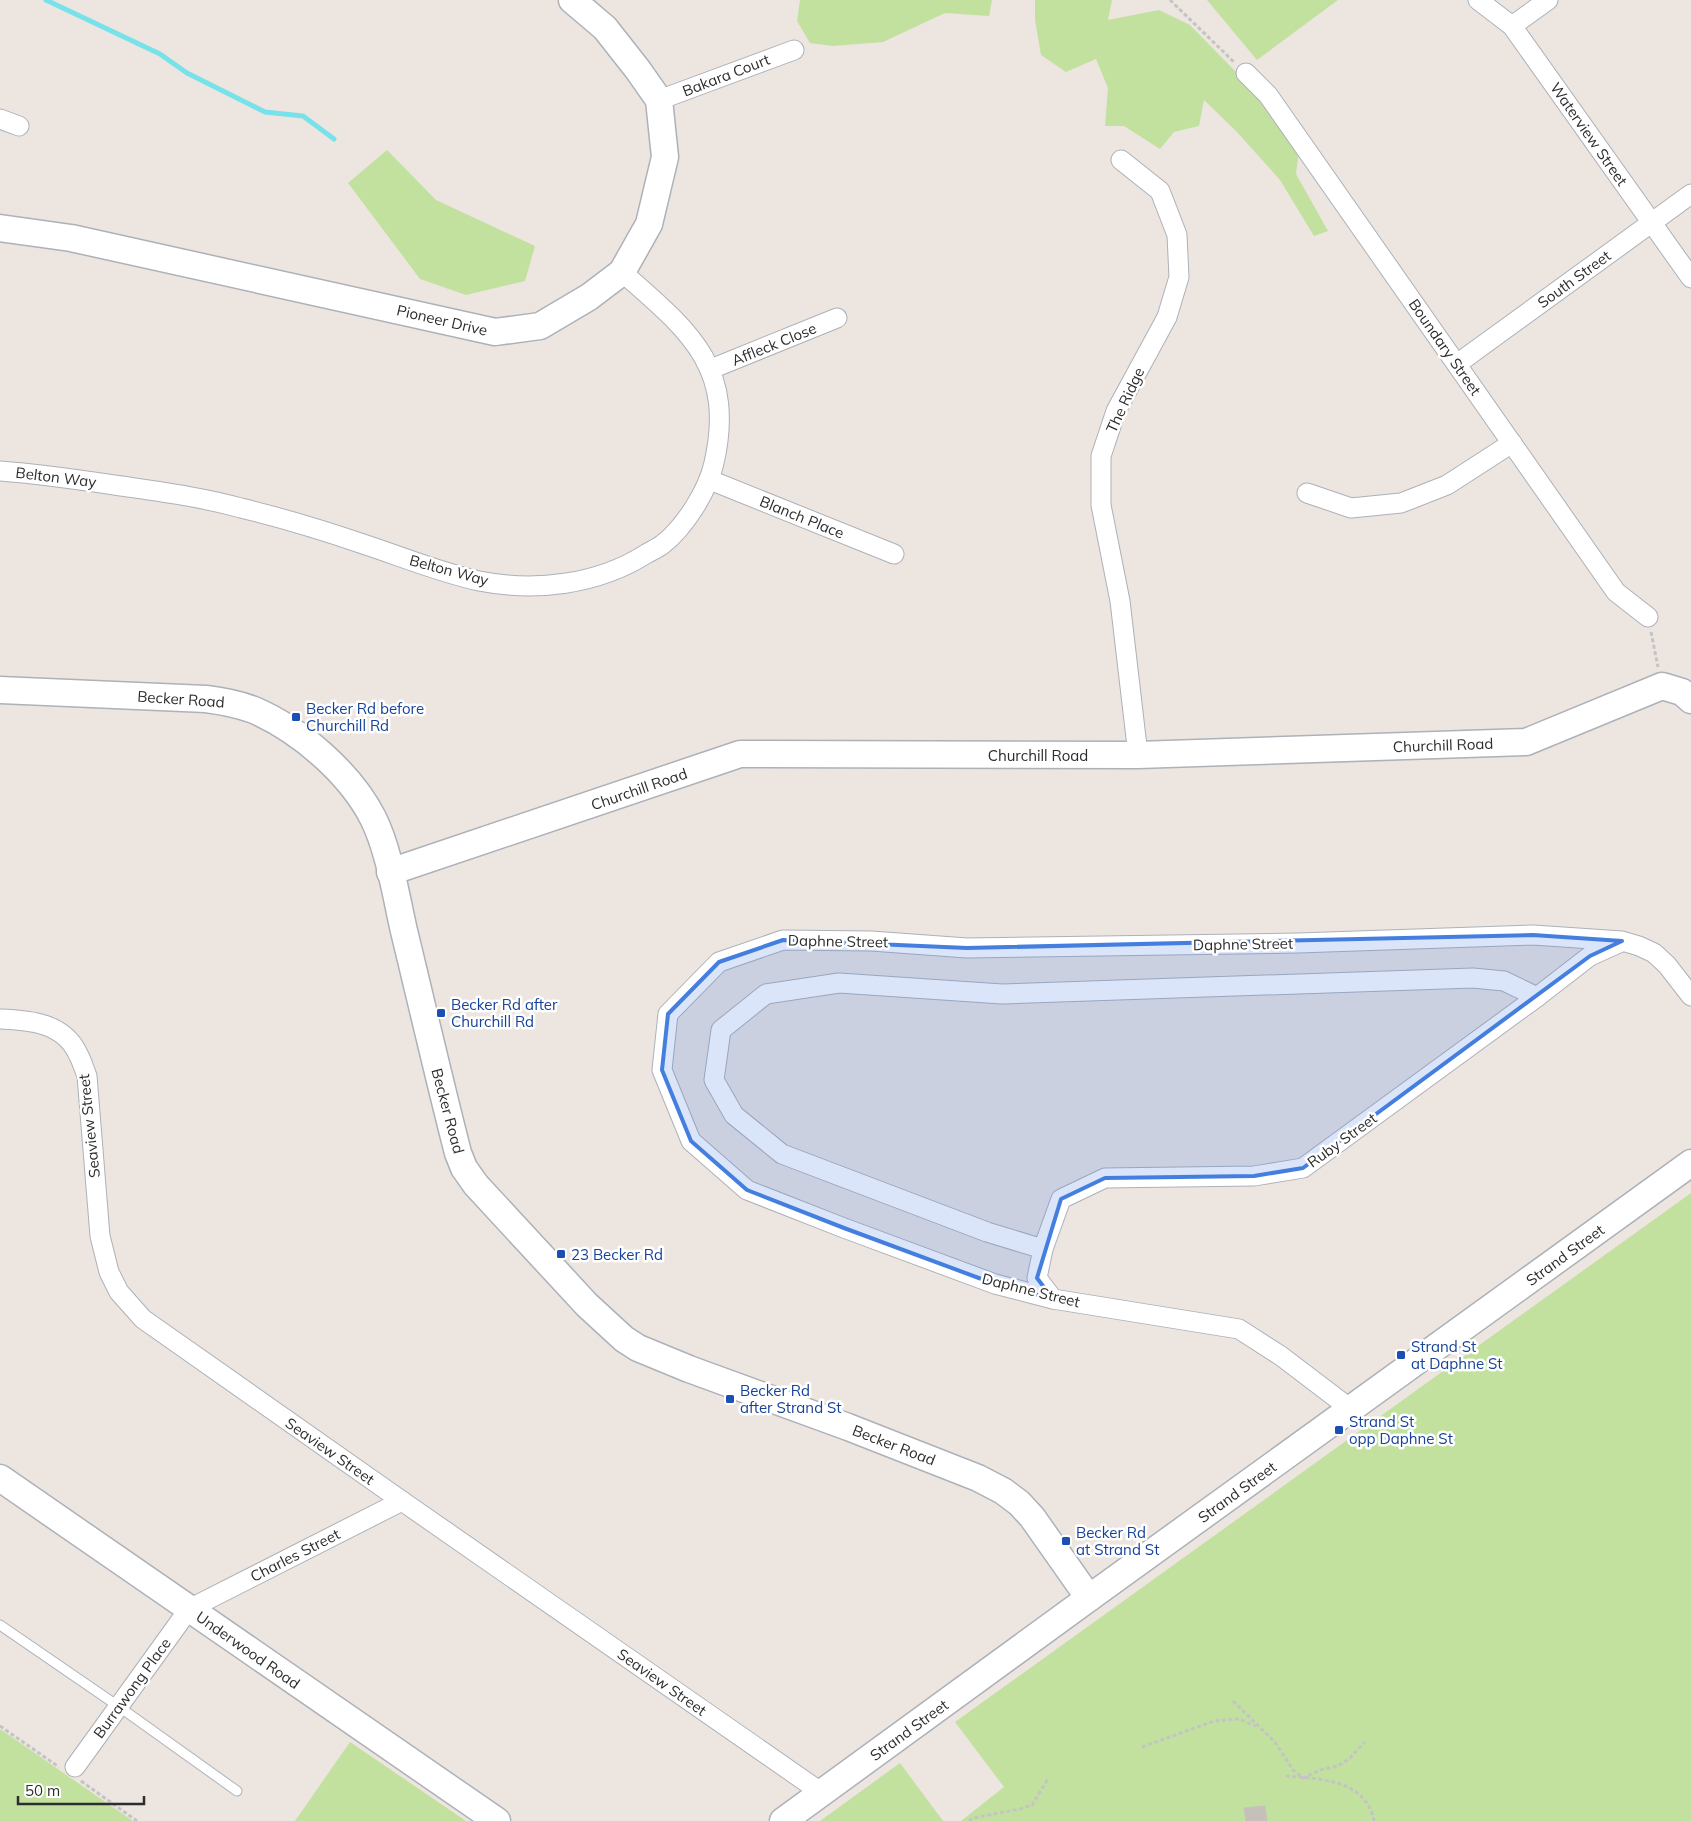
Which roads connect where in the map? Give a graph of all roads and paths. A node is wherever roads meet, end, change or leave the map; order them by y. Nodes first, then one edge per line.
1 (572, 0) edge
2 (1170, 0) edge
3 (1478, 0) edge
4 (1548, 0) edge
5 (1512, 26) junction
6 (794, 50) dead end
7 (1246, 73) joint
8 (659, 100) junction
9 (0, 120) edge
10 (19, 126) dead end
11 (1122, 160) dead end
12 (1691, 194) edge
13 (1652, 222) junction
14 (0, 228) edge
15 (622, 272) junction
16 (1691, 278) edge
17 (837, 318) dead end
18 (1457, 364) junction
19 (711, 369) junction
20 (1512, 443) junction
21 (0, 471) edge
22 (710, 480) junction
23 (1307, 493) dead end
24 (894, 554) dead end
25 (1648, 616) joint
26 (1662, 686) junction
27 (0, 690) edge
28 (1691, 700) edge
29 (1138, 755) junction
30 (390, 872) junction
31 (1622, 941) junction
32 (1691, 996) edge
33 (1537, 997) junction
34 (0, 1019) edge
35 (1691, 1163) edge
36 (1043, 1249) junction
37 (1053, 1299) junction
38 (1352, 1410) junction
39 (0, 1478) edge
40 (402, 1501) junction
41 (1089, 1598) junction
42 (189, 1609) junction
43 (0, 1625) edge
44 (1233, 1701) dead end
45 (118, 1706) junction
46 (1259, 1727) junction
47 (1365, 1742) dead end
48 (1142, 1747) dead end
49 (75, 1767) dead end
50 (1286, 1776) dead end
51 (1303, 1778) junction
52 (1048, 1779) dead end
53 (237, 1790) dead end
54 (822, 1793) junction
55 (497, 1821) edge
56 (783, 1821) edge
57 (968, 1821) edge
58 (1374, 1821) edge

1 - 8 street, Pioneer Drive
2 - 7 path
3 - 5 street, Waterview Street
4 - 5 street
5 - 13 street, Waterview Street
6 - 8 street, Bakara Court
7 - 18 street, Boundary Street
8 - 15 street, Pioneer Drive
9 - 10 street
11 - 29 street, The Ridge
12 - 13 street, South Street
13 - 16 street, Waterview Street
13 - 18 street, South Street
14 - 15 street, Pioneer Drive
15 - 19 street, Belton Way
17 - 19 street, Affleck Close
18 - 20 street, Boundary Street
19 - 22 street, Belton Way
20 - 23 street
20 - 25 street, Boundary Street
21 - 22 street, Belton Way
22 - 24 street, Blanch Place
25 - 26 path
26 - 28 street
26 - 29 street, Churchill Road
27 - 30 street, Becker Road
29 - 30 street, Churchill Road
30 - 41 street, Becker Road
31 - 32 street, Daphne Street
31 - 33 street, Ruby Street
31 - 37 street, Daphne Street
33 - 36 street, Ruby Street
33 - 36 street
34 - 40 street, Seaview Street
35 - 38 street, Strand Street
36 - 37 street, Ruby Street
37 - 38 street, Daphne Street
38 - 41 street, Strand Street
39 - 42 street, Underwood Road
40 - 42 street, Charles Street
40 - 54 street, Seaview Street
41 - 54 street, Strand Street
42 - 45 street, Burrawong Place
42 - 55 street, Underwood Road
43 - 45 lane
44 - 46 path
45 - 49 street, Burrawong Place
45 - 53 lane
46 - 48 path
46 - 51 path
47 - 51 path
50 - 51 path
51 - 58 path
52 - 57 path
54 - 56 street, Strand Street

